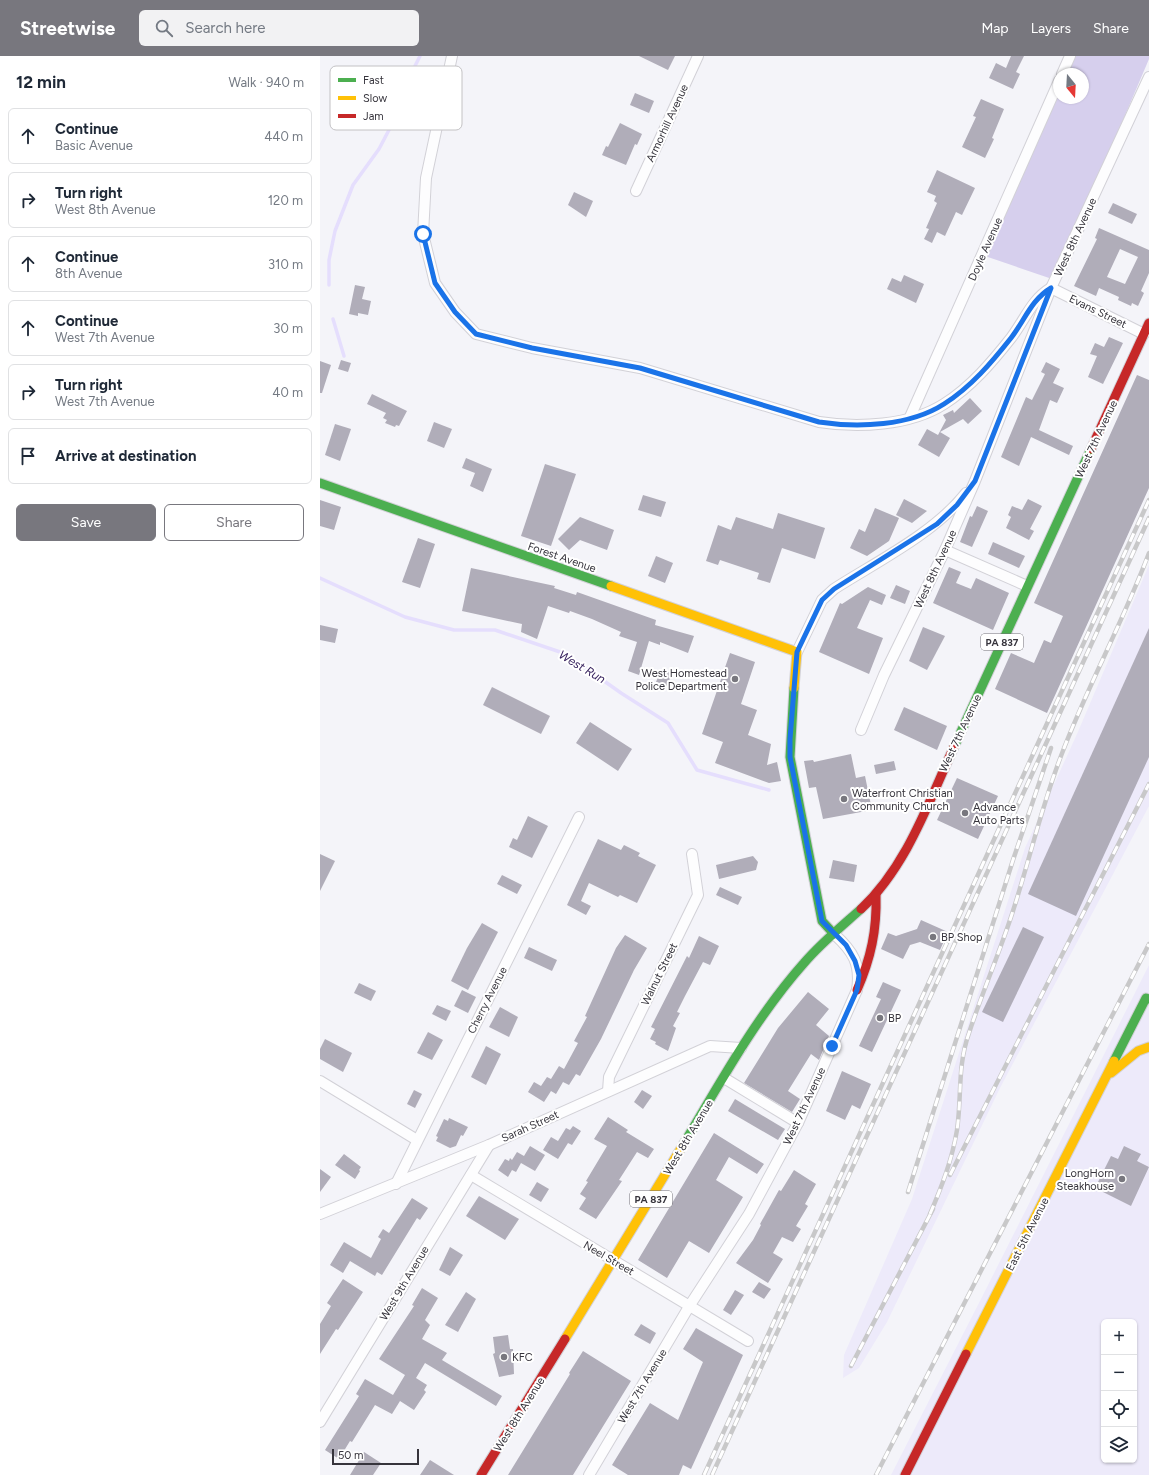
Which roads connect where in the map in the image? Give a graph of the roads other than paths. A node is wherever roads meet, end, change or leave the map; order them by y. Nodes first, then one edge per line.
1 (452, 56) edge
2 (698, 56) edge
3 (1070, 56) edge
4 (450, 66) edge
5 (1065, 68) edge
6 (1149, 77) edge
7 (1053, 95) edge
8 (436, 130) edge
9 (636, 191) dead end
10 (1051, 288) junction
11 (1149, 323) edge
12 (1144, 334) junction
13 (910, 417) junction
14 (975, 481) junction
15 (320, 483) edge
16 (945, 550) junction
17 (1027, 586) junction
18 (797, 652) junction
19 (861, 730) dead end
20 (579, 817) dead end
21 (692, 854) dead end
22 (876, 895) junction
23 (834, 934) junction
24 (857, 990) junction
25 (1148, 997) edge
26 (1149, 1047) edge
27 (741, 1048) junction
28 (1107, 1076) junction
29 (724, 1078) junction
30 (320, 1081) edge
31 (608, 1091) junction
32 (798, 1123) junction
33 (417, 1140) junction
34 (489, 1145) junction
35 (471, 1174) junction
36 (396, 1184) junction
37 (320, 1214) edge
38 (614, 1260) junction
39 (690, 1305) junction
40 (748, 1341) dead end
41 (320, 1422) edge
42 (481, 1475) edge
43 (589, 1475) edge
44 (905, 1475) edge

1 - 4 street
2 - 9 street, Armorhill Avenue
3 - 5 street
6 - 10 street, West 8th Avenue
7 - 13 street, Doyle Avenue
8 - 13 street
10 - 12 street, Evans Street
10 - 13 street
10 - 14 street, West 8th Avenue
11 - 12 main road, West 7th Avenue / PA 837
12 - 17 main road, West 7th Avenue / PA 837
14 - 16 street, West 8th Avenue
14 - 18 street
15 - 18 main road, Forest Avenue
16 - 17 street
16 - 19 street, West 8th Avenue
17 - 22 main road, West 7th Avenue / PA 837
18 - 23 main road
20 - 33 street, Cherry Avenue
21 - 31 street, Walnut Street
22 - 23 main road, West 7th Avenue / PA 837
22 - 24 main road
23 - 24 street, West 7th Avenue
23 - 27 main road, West 8th Avenue / PA 837
24 - 32 street, West 7th Avenue
25 - 28 main road, East 5th Avenue
26 - 28 main road
27 - 29 main road, West 8th Avenue / PA 837
27 - 31 street, Sarah Street
28 - 44 main road, East 5th Avenue
29 - 32 street
29 - 38 main road, West 8th Avenue / PA 837
30 - 33 street
31 - 34 street, Sarah Street
32 - 39 street, West 7th Avenue
33 - 36 street, Cherry Avenue
34 - 35 street, West 9th Avenue
34 - 36 street, Sarah Street
35 - 38 street, Neel Street
35 - 41 street, West 9th Avenue
36 - 37 street, Sarah Street
38 - 39 street, Neel Street
38 - 42 main road, West 8th Avenue / PA 837
39 - 40 street, Neel Street
39 - 43 street, West 7th Avenue

